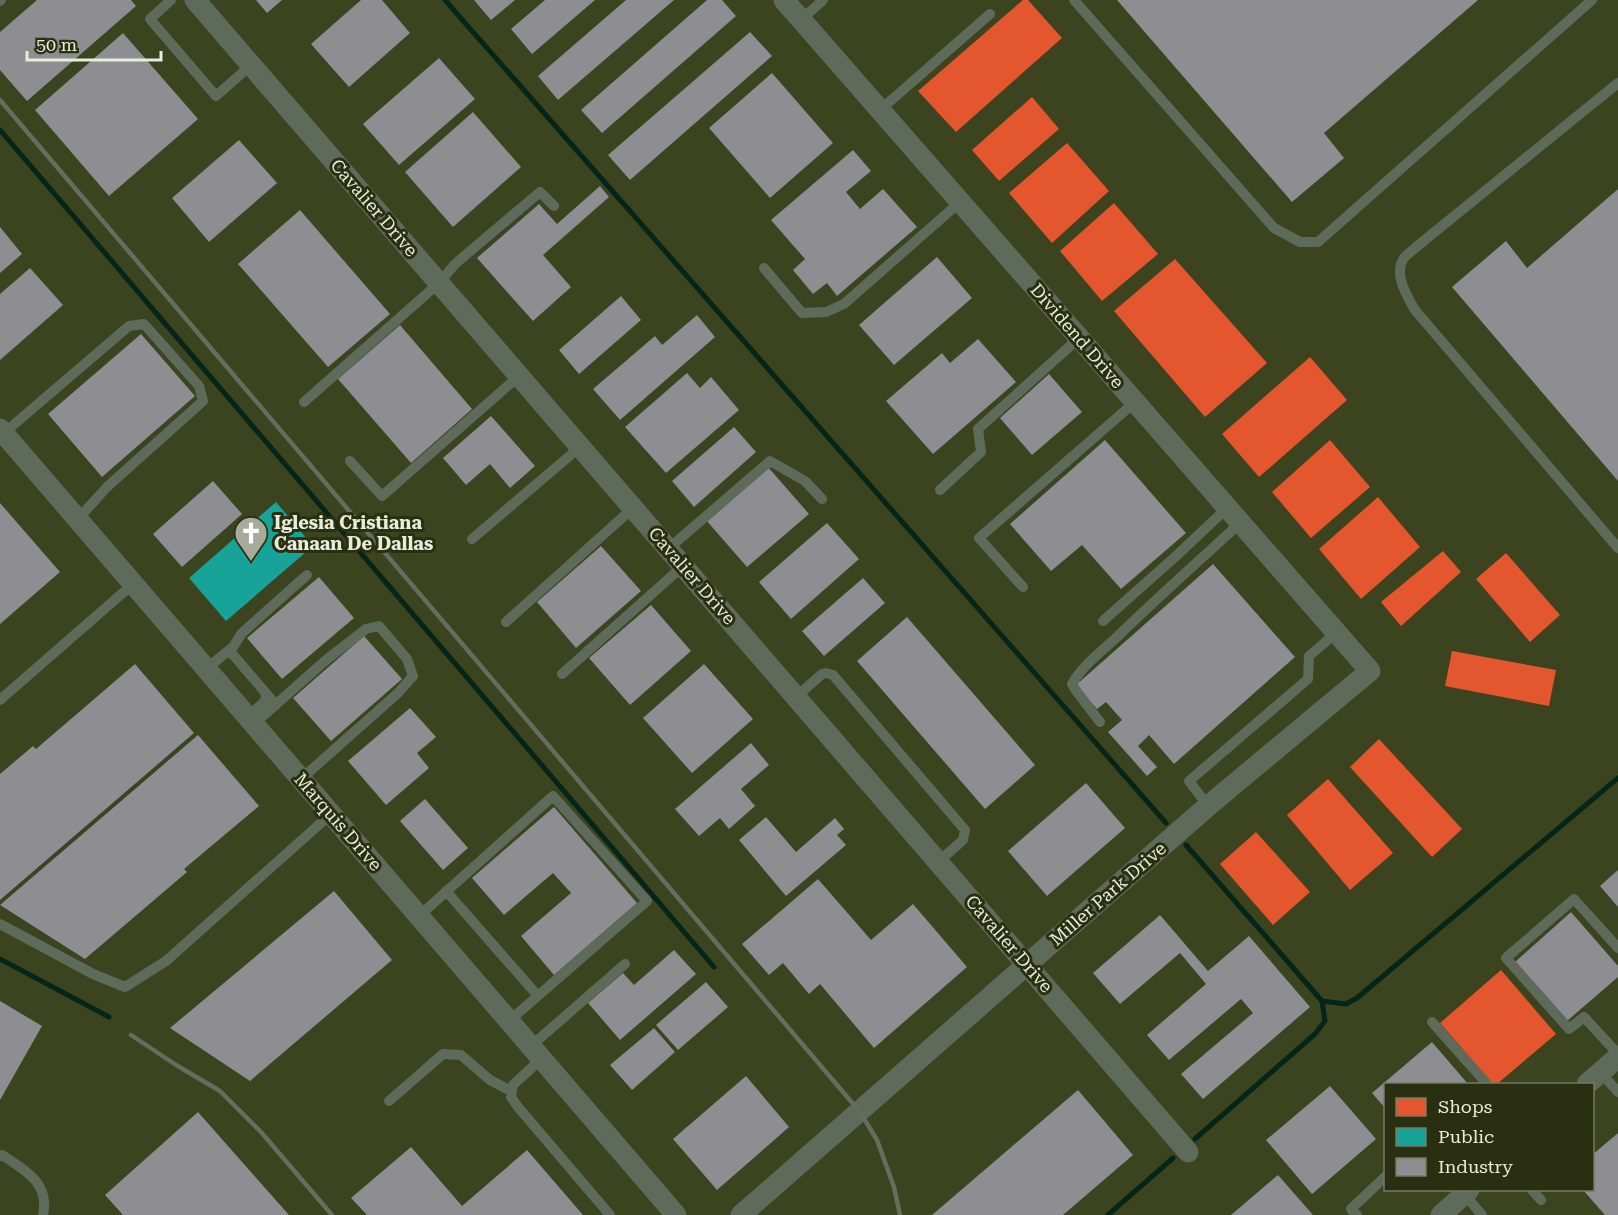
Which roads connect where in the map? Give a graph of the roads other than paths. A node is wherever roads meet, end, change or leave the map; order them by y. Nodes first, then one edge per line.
1 (171, 0) edge
2 (195, 0) edge
3 (784, 0) edge
4 (823, 0) edge
5 (1074, 0) edge
6 (1592, 0) edge
7 (990, 14) dead end
8 (801, 20) junction
9 (251, 65) junction
10 (1618, 83) edge
11 (880, 110) junction
12 (960, 202) junction
13 (554, 206) dead end
14 (764, 268) dead end
15 (439, 283) junction
16 (1079, 338) junction
17 (519, 376) junction
18 (304, 402) dead end
19 (1135, 402) junction
20 (2, 431) edge
21 (580, 447) junction
22 (350, 461) dead end
23 (940, 490) dead end
24 (822, 499) dead end
25 (633, 508) junction
26 (1233, 515) junction
27 (78, 519) junction
28 (472, 539) dead end
29 (1618, 548) edge
30 (668, 549) junction
31 (683, 566) junction
32 (307, 574) dead end
33 (133, 584) junction
34 (1023, 587) dead end
35 (1103, 621) dead end
36 (506, 622) dead end
37 (1336, 633) junction
38 (229, 650) junction
39 (206, 669) junction
40 (1370, 671) joint
41 (562, 674) dead end
42 (266, 693) junction
43 (796, 698) junction
44 (0, 700) edge
45 (276, 705) junction
46 (251, 720) junction
47 (1100, 722) dead end
48 (301, 778) junction
49 (1208, 806) junction
50 (331, 814) junction
51 (938, 862) junction
52 (446, 891) junction
53 (419, 916) junction
54 (0, 924) edge
55 (1618, 948) edge
56 (625, 964) dead end
57 (1027, 965) junction
58 (538, 996) junction
59 (510, 1021) junction
60 (1432, 1022) dead end
61 (536, 1052) junction
62 (1618, 1055) edge
63 (1594, 1078) edge
64 (1486, 1083) edge
65 (511, 1091) junction
66 (1618, 1092) edge
67 (389, 1101) dead end
68 (1188, 1152) dead end
69 (0, 1156) edge
70 (1384, 1178) edge
71 (1533, 1191) edge
72 (1467, 1192) edge
73 (1541, 1200) dead end
74 (43, 1215) edge
75 (610, 1215) edge
76 (676, 1215) edge
77 (741, 1215) edge
78 (1357, 1215) edge
79 (1441, 1215) edge
80 (1482, 1215) edge

1 - 9 lane
2 - 9 street, Cavalier Drive
3 - 8 street, Dividend Drive
4 - 8 lane
5 - 6 lane
7 - 11 lane
8 - 11 street, Dividend Drive
9 - 15 street, Cavalier Drive
10 - 29 lane
11 - 12 street, Dividend Drive
12 - 14 lane
12 - 16 street, Dividend Drive
13 - 15 lane
15 - 17 street, Cavalier Drive
15 - 18 lane
16 - 19 street, Dividend Drive
16 - 23 lane
17 - 21 street, Cavalier Drive
17 - 22 lane
19 - 26 street, Dividend Drive
19 - 34 lane
20 - 27 street, Marquis Drive
20 - 27 lane
21 - 25 street, Cavalier Drive
21 - 28 lane
24 - 30 lane
25 - 30 street, Cavalier Drive
25 - 36 lane
26 - 35 lane
26 - 37 street, Dividend Drive
26 - 47 lane
27 - 33 street, Marquis Drive
30 - 31 street, Cavalier Drive
31 - 41 lane
31 - 43 street, Cavalier Drive
32 - 38 lane
33 - 39 street, Marquis Drive
33 - 44 lane
37 - 40 street, Dividend Drive
37 - 49 lane
38 - 39 lane
38 - 42 lane
39 - 46 street, Marquis Drive
40 - 49 street, Miller Park Drive
42 - 45 lane
42 - 46 lane
43 - 51 street, Cavalier Drive
43 - 51 lane
45 - 46 lane
45 - 48 lane
46 - 48 street, Marquis Drive
48 - 50 street, Marquis Drive
49 - 57 street, Miller Park Drive
50 - 53 street, Marquis Drive
50 - 54 lane
51 - 57 street, Cavalier Drive
52 - 53 lane
52 - 58 lane
52 - 58 lane
53 - 59 street, Marquis Drive
55 - 62 lane
56 - 61 lane
57 - 68 street, Cavalier Drive
57 - 77 street, Miller Park Drive
58 - 59 lane
59 - 61 street, Marquis Drive
60 - 64 lane
61 - 65 lane
61 - 76 street, Marquis Drive
62 - 63 street
63 - 66 lane
65 - 67 lane
65 - 75 lane
69 - 74 lane
70 - 78 lane
71 - 73 lane
72 - 79 street
72 - 80 lane

